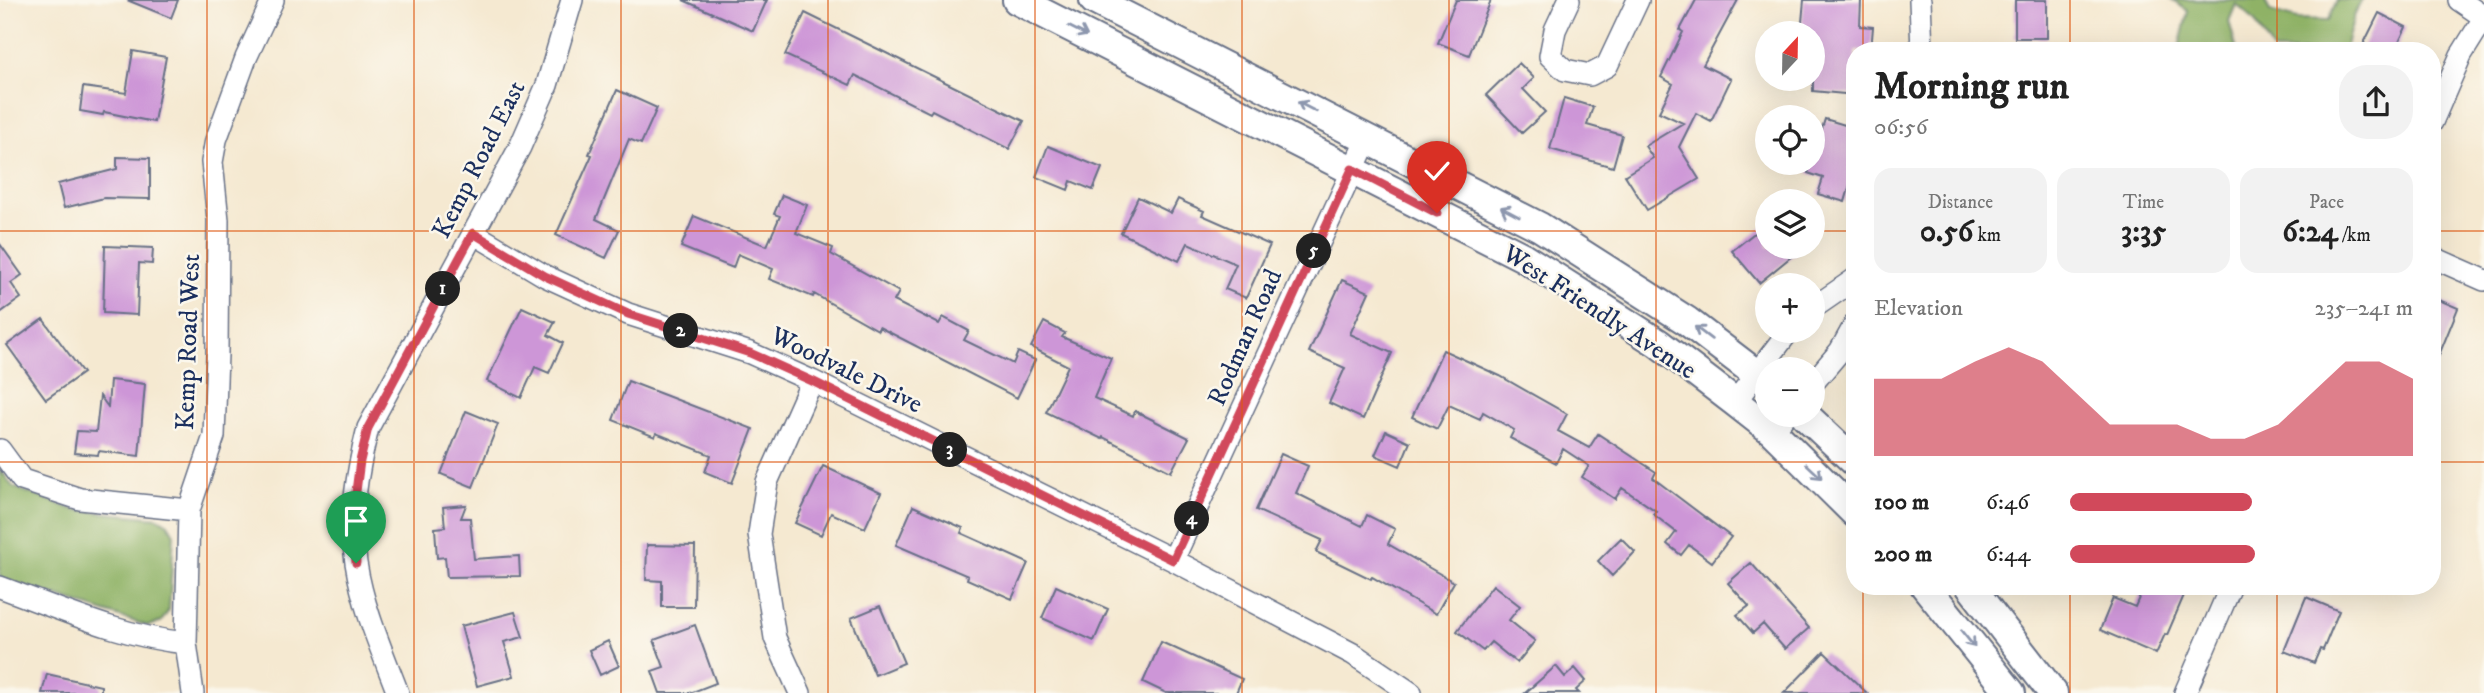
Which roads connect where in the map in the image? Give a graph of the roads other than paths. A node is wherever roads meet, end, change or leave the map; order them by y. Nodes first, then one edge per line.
1 (273, 0) edge
2 (572, 0) edge
3 (1017, 0) edge
4 (1094, 0) edge
5 (1569, 0) edge
6 (1638, 0) edge
7 (1920, 0) edge
8 (2459, 0) edge
9 (2484, 17) edge
10 (1922, 42) edge
11 (2441, 101) edge
12 (1368, 137) junction
13 (1352, 169) junction
14 (473, 233) junction
15 (2441, 261) edge
16 (2484, 280) edge
17 (1846, 284) edge
18 (1825, 299) edge
19 (1846, 340) edge
20 (1825, 369) edge
21 (1755, 373) edge
22 (812, 381) junction
23 (1755, 384) edge
24 (1735, 402) junction
25 (1755, 412) edge
26 (1782, 427) edge
27 (1818, 427) edge
28 (0, 450) edge
29 (1846, 454) edge
30 (1846, 502) edge
31 (189, 510) junction
32 (1173, 560) junction
33 (0, 587) edge
34 (1932, 595) edge
35 (1977, 595) edge
36 (2227, 595) edge
37 (186, 643) junction
38 (193, 693) edge
39 (398, 693) edge
40 (800, 693) edge
41 (1411, 693) edge
42 (2011, 693) edge
43 (2053, 693) edge
44 (2185, 693) edge

1 - 31 street, Kemp Road West
2 - 14 street, Kemp Road East
3 -> 13 main road, West Friendly Avenue
12 -> 4 main road, West Friendly Avenue
5 - 6 street
7 - 10 street
8 - 9 street
9 - 11 street
12 - 13 street, Rodman Road
21 -> 12 main road, West Friendly Avenue
13 - 24 main road, West Friendly Avenue
13 - 32 street, Rodman Road
14 - 22 street, Woodvale Drive
14 - 39 street, Kemp Road East
15 - 16 street
17 - 18 street
19 - 20 street
22 - 32 street, Woodvale Drive
22 - 40 street
23 - 24 street
24 - 25 main road, West Friendly Avenue
26 -> 30 main road, West Friendly Avenue
27 - 29 main road
28 - 31 street
31 - 37 street, Kemp Road West
32 - 41 street, Woodvale Drive
33 - 37 street
34 -> 42 main road
35 - 43 main road
36 - 44 street
37 - 38 street, Kemp Road West

